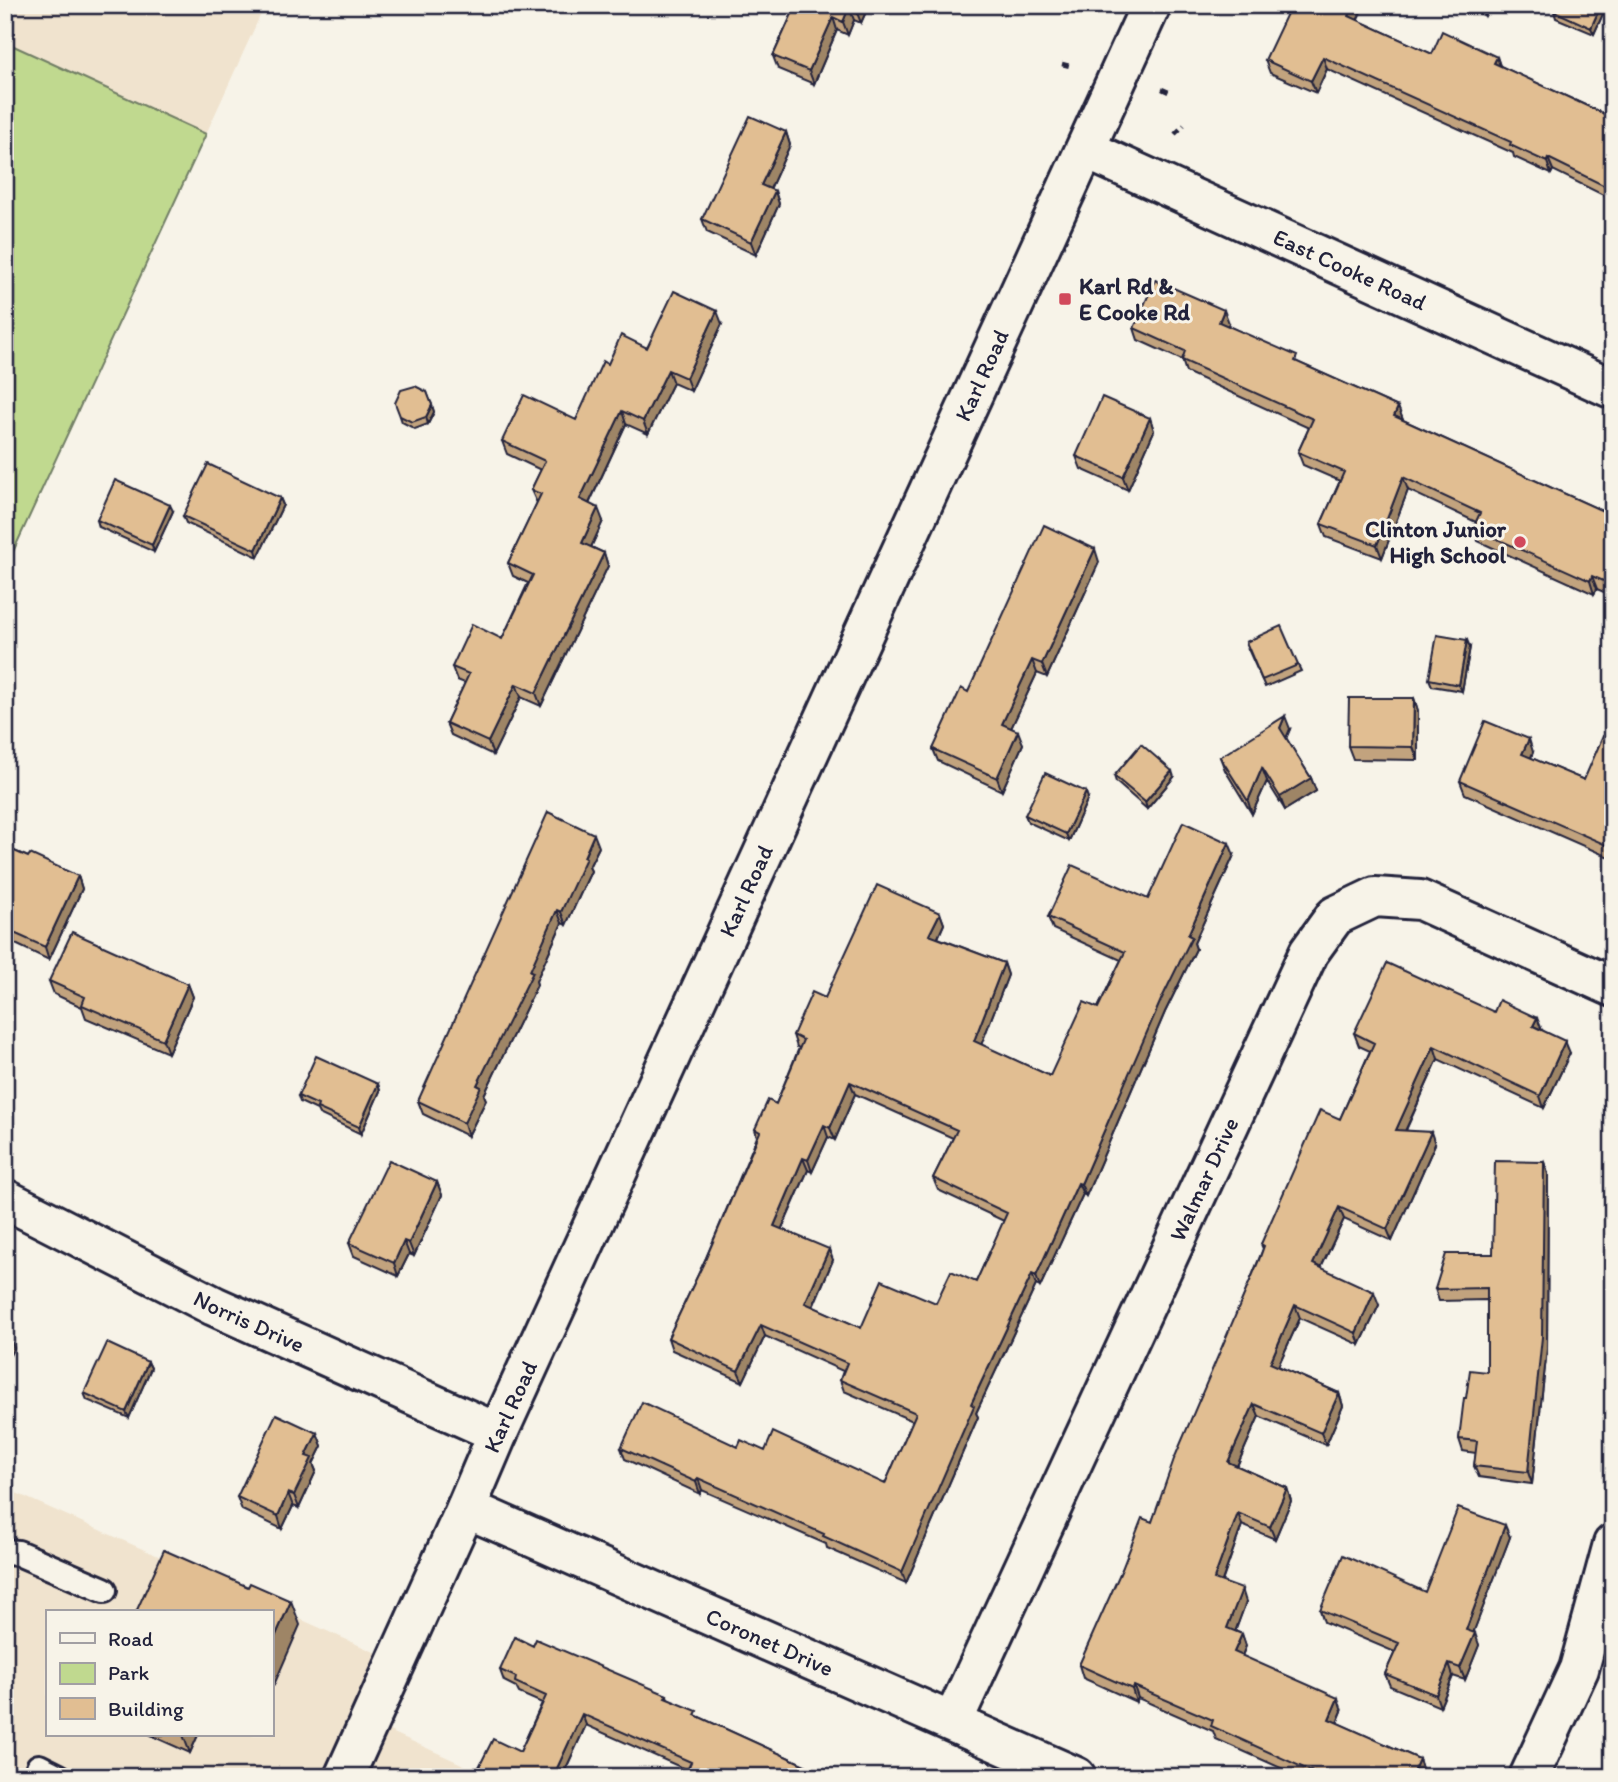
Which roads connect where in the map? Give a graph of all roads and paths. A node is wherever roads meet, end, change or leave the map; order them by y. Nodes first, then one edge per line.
1 (1151, 5) edge
2 (1062, 64) dead end
3 (1069, 66) dead end
4 (1162, 89) dead end
5 (1171, 93) dead end
6 (1184, 125) dead end
7 (1175, 134) dead end
8 (1087, 149) junction
9 (1613, 389) edge
10 (1613, 987) edge
11 (5, 1199) edge
12 (498, 1433) junction
13 (466, 1508) junction
14 (1613, 1544) edge
15 (5, 1552) edge
16 (104, 1590) dead end
17 (953, 1721) junction
18 (344, 1777) edge
19 (1076, 1777) edge
20 (1530, 1777) edge

1 - 8 street, Karl Road
2 - 3 path
4 - 5 path
6 - 7 path
8 - 9 street, East Cooke Road
8 - 12 street, Karl Road
10 - 17 street, Walmar Drive
11 - 12 street, Norris Drive
12 - 13 street, Karl Road
13 - 17 street, Coronet Drive
13 - 18 street, Karl Road
14 - 20 street
15 - 16 lane
17 - 19 street, Coronet Drive

